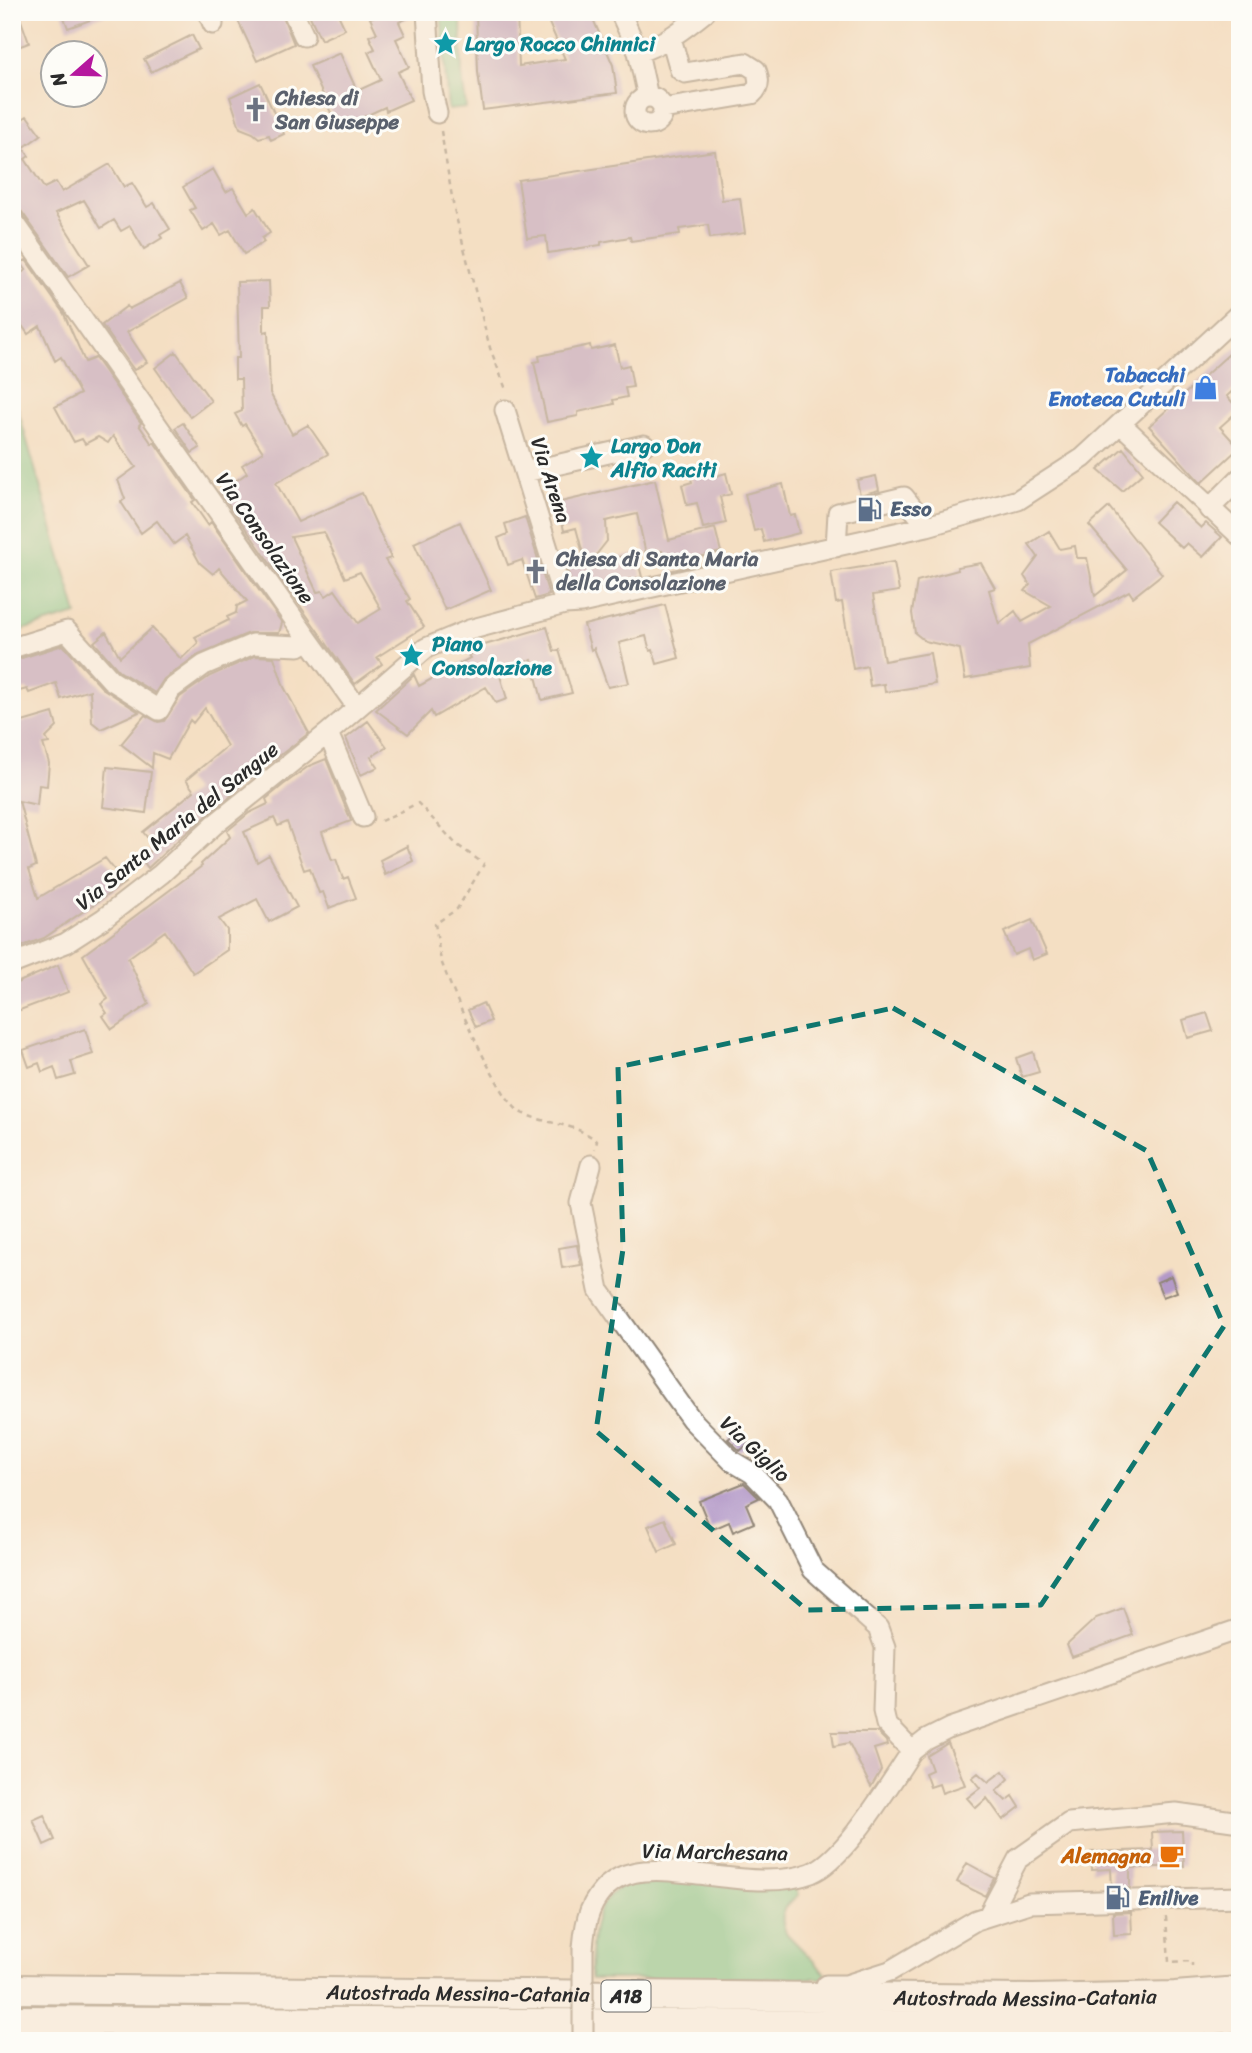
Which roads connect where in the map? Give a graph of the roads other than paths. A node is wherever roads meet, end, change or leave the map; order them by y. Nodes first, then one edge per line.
1 (293, 12) edge
2 (427, 12) edge
3 (620, 12) edge
4 (705, 12) edge
5 (304, 36) dead end
6 (671, 38) junction
7 (638, 52) junction
8 (437, 113) road end
9 (12, 219) edge
10 (1240, 313) edge
11 (505, 410) road end
12 (1122, 425) junction
13 (644, 445) dead end
14 (525, 472) junction
15 (1240, 478) edge
16 (1209, 509) junction
17 (927, 526) junction
18 (1240, 536) edge
19 (836, 547) junction
20 (565, 604) junction
21 (308, 639) junction
22 (12, 648) edge
23 (357, 707) junction
24 (328, 733) junction
25 (363, 817) road end
26 (12, 964) edge
27 (591, 1166) road end
28 (1240, 1629) edge
29 (912, 1751) junction
30 (1240, 1822) edge
31 (1240, 1898) edge
32 (988, 1916) junction
33 (12, 1989) edge
34 (1240, 1991) edge
35 (478, 1994) junction
36 (1240, 2017) edge
37 (12, 2020) edge
38 (740, 2024) junction
39 (583, 2041) edge
40 (855, 2041) edge

1 - 5 street
2 - 8 street
3 - 7 street
4 - 6 street
6 - 7 street
6 - 7 street
9 - 21 street, Via Consolazione
10 - 12 street, Via Santa Maria del Sangue
11 - 14 street, Via Arena
12 - 16 street
12 - 17 street, Via Santa Maria del Sangue
13 - 14 street
14 - 20 street, Via Arena
15 - 16 street
16 - 18 street
17 - 19 street, Via Santa Maria del Sangue
17 - 19 street
19 - 20 street, Via Santa Maria del Sangue
20 - 23 street, Via Santa Maria del Sangue
21 - 22 street
21 - 23 street, Via Consolazione
23 - 24 street, Via Santa Maria del Sangue
24 - 25 street
24 - 26 street, Via Santa Maria del Sangue
27 - 29 street, Via Giglio
28 - 29 street, Via Marchesana
29 - 39 street, Via Marchesana, bridge
30 - 32 street
31 - 32 street
32 - 35 street
33 - 35 highway, Autostrada Messina-Catania / A18
34 - 35 highway, Autostrada Messina-Catania / A18
36 - 38 highway, Autostrada Messina-Catania / A18
37 - 38 highway, Autostrada Messina-Catania / A18
38 - 40 street

